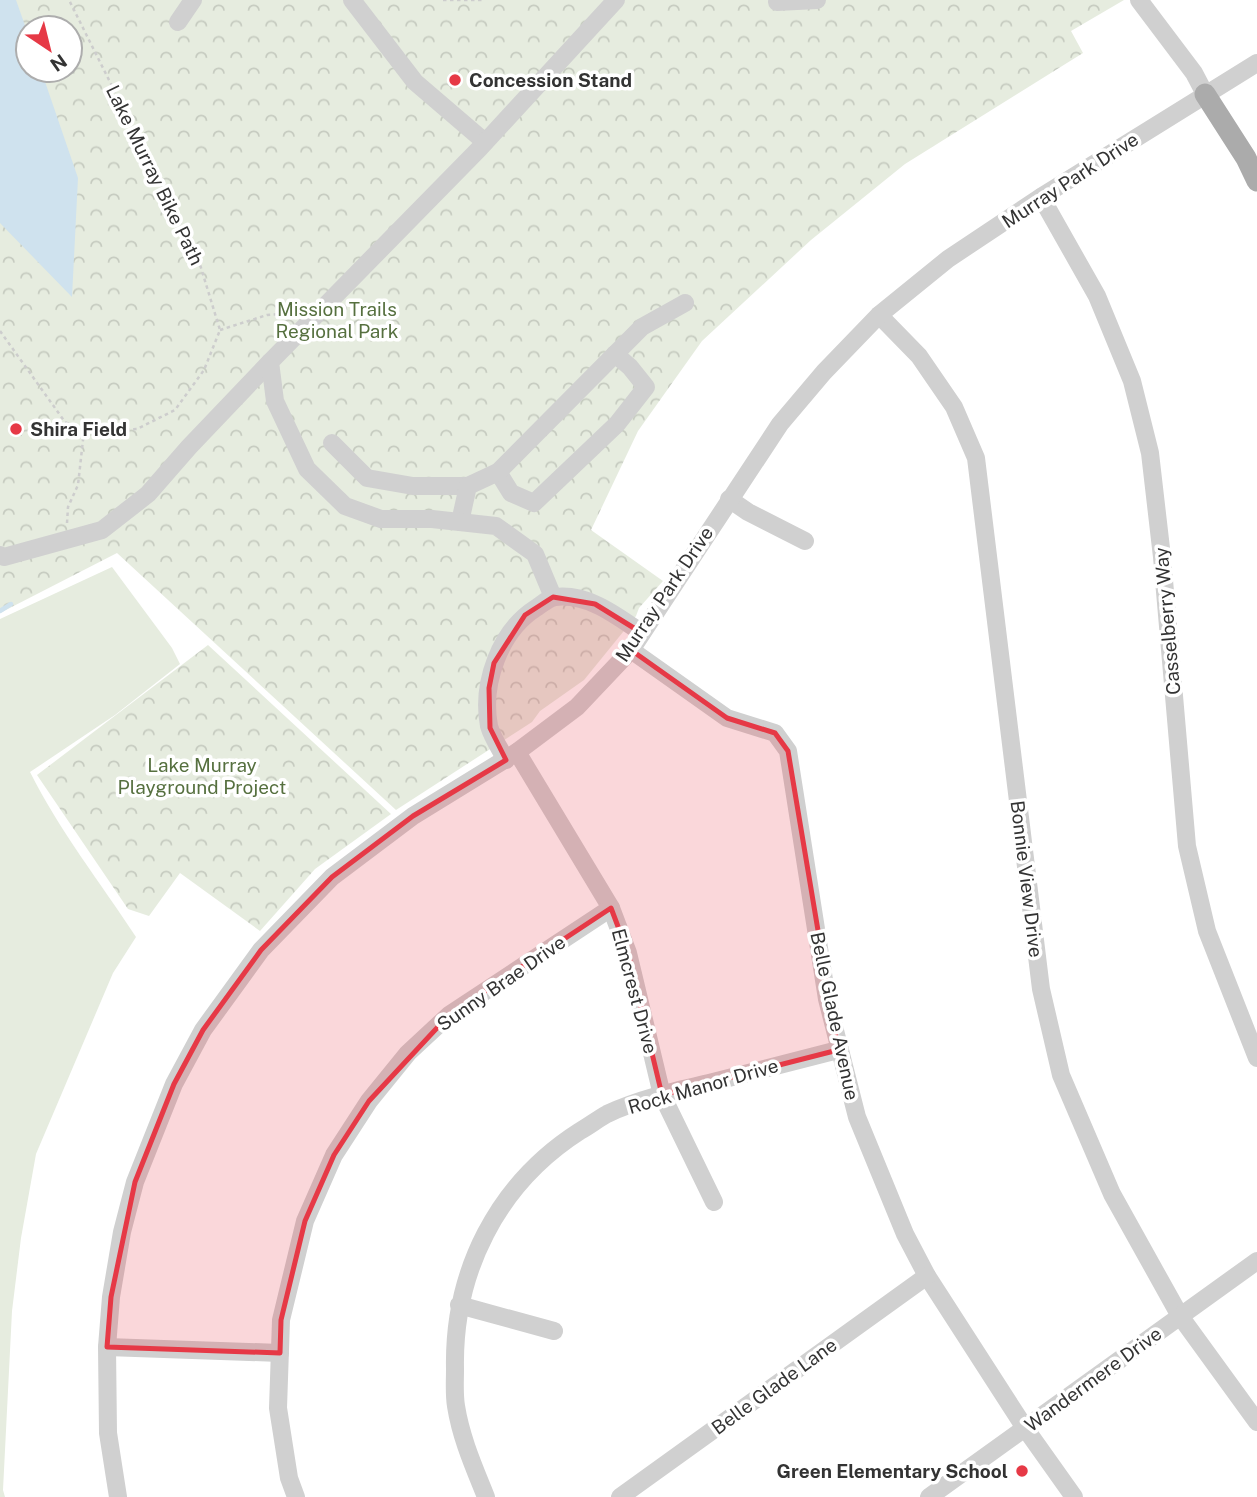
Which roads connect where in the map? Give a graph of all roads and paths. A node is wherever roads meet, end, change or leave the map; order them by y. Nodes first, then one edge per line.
1 (69, 0) edge
2 (193, 0) edge
3 (352, 0) edge
4 (443, 0) edge
5 (485, 0) edge
6 (616, 0) edge
7 (817, 0) edge
8 (1139, 0) edge
9 (777, 2) dead end
10 (178, 22) dead end
11 (1257, 63) edge
12 (1205, 94) junction
13 (485, 142) junction
14 (1257, 181) edge
15 (1041, 197) junction
16 (685, 303) dead end
17 (879, 315) junction
18 (310, 322) junction
19 (220, 330) junction
20 (0, 331) edge
21 (615, 354) junction
22 (270, 362) junction
23 (84, 431) junction
24 (332, 443) dead end
25 (498, 472) junction
26 (468, 486) junction
27 (729, 499) junction
28 (460, 522) junction
29 (66, 540) junction
30 (805, 541) dead end
31 (0, 555) edge
32 (553, 597) junction
33 (642, 634) junction
34 (631, 650) junction
35 (511, 756) junction
36 (611, 908) junction
37 (838, 1050) junction
38 (1257, 1058) edge
39 (662, 1095) junction
40 (714, 1202) dead end
41 (1257, 1261) edge
42 (927, 1276) junction
43 (459, 1305) junction
44 (1180, 1316) junction
45 (554, 1331) dead end
46 (107, 1347) junction
47 (280, 1353) junction
48 (1257, 1422) edge
49 (1025, 1428) junction
50 (118, 1497) edge
51 (296, 1497) edge
52 (486, 1497) edge
53 (620, 1497) edge
54 (929, 1497) edge
55 (1074, 1497) edge

1 - 19 path, Lake Murray Bike Path
2 - 10 street
3 - 13 street
4 - 5 path
6 - 13 street
7 - 9 street
8 - 12 street
11 - 12 street, Murray Park Drive
12 - 14 main road
12 - 15 street, Murray Park Drive
13 - 18 street
15 - 17 street, Murray Park Drive
15 - 38 street, Casselberry Way
16 - 21 street
17 - 27 street, Murray Park Drive
17 - 44 street, Bonnie View Drive
18 - 19 path
18 - 22 street
19 - 23 path
20 - 23 path
21 - 25 street
21 - 25 street
22 - 28 street
22 - 29 street
23 - 29 path
24 - 26 street
25 - 26 street
26 - 28 street
27 - 30 street
27 - 33 street, Murray Park Drive
28 - 32 street
29 - 31 street
32 - 33 street
32 - 35 street, Elmcrest Drive
33 - 34 street, Murray Park Drive
34 - 35 street, Murray Park Drive
34 - 37 street, Belle Glade Avenue
35 - 36 street, Elmcrest Drive
35 - 46 street, Murray Park Drive
36 - 39 street, Elmcrest Drive
36 - 47 street, Sunny Brae Drive
37 - 39 street, Rock Manor Drive
37 - 42 street, Belle Glade Avenue
39 - 40 street, Elmcrest Drive
39 - 43 street, Rock Manor Drive
41 - 44 street, Wandermere Drive
42 - 49 street, Belle Glade Avenue
42 - 53 street, Belle Glade Lane
43 - 45 street
43 - 52 street, Rock Manor Drive
44 - 48 street, Bonnie View Drive
44 - 49 street, Wandermere Drive
46 - 47 street
46 - 50 street, Murray Park Drive
47 - 51 street, Sunny Brae Drive
49 - 54 street, Wandermere Drive
49 - 55 street, Belle Glade Avenue

